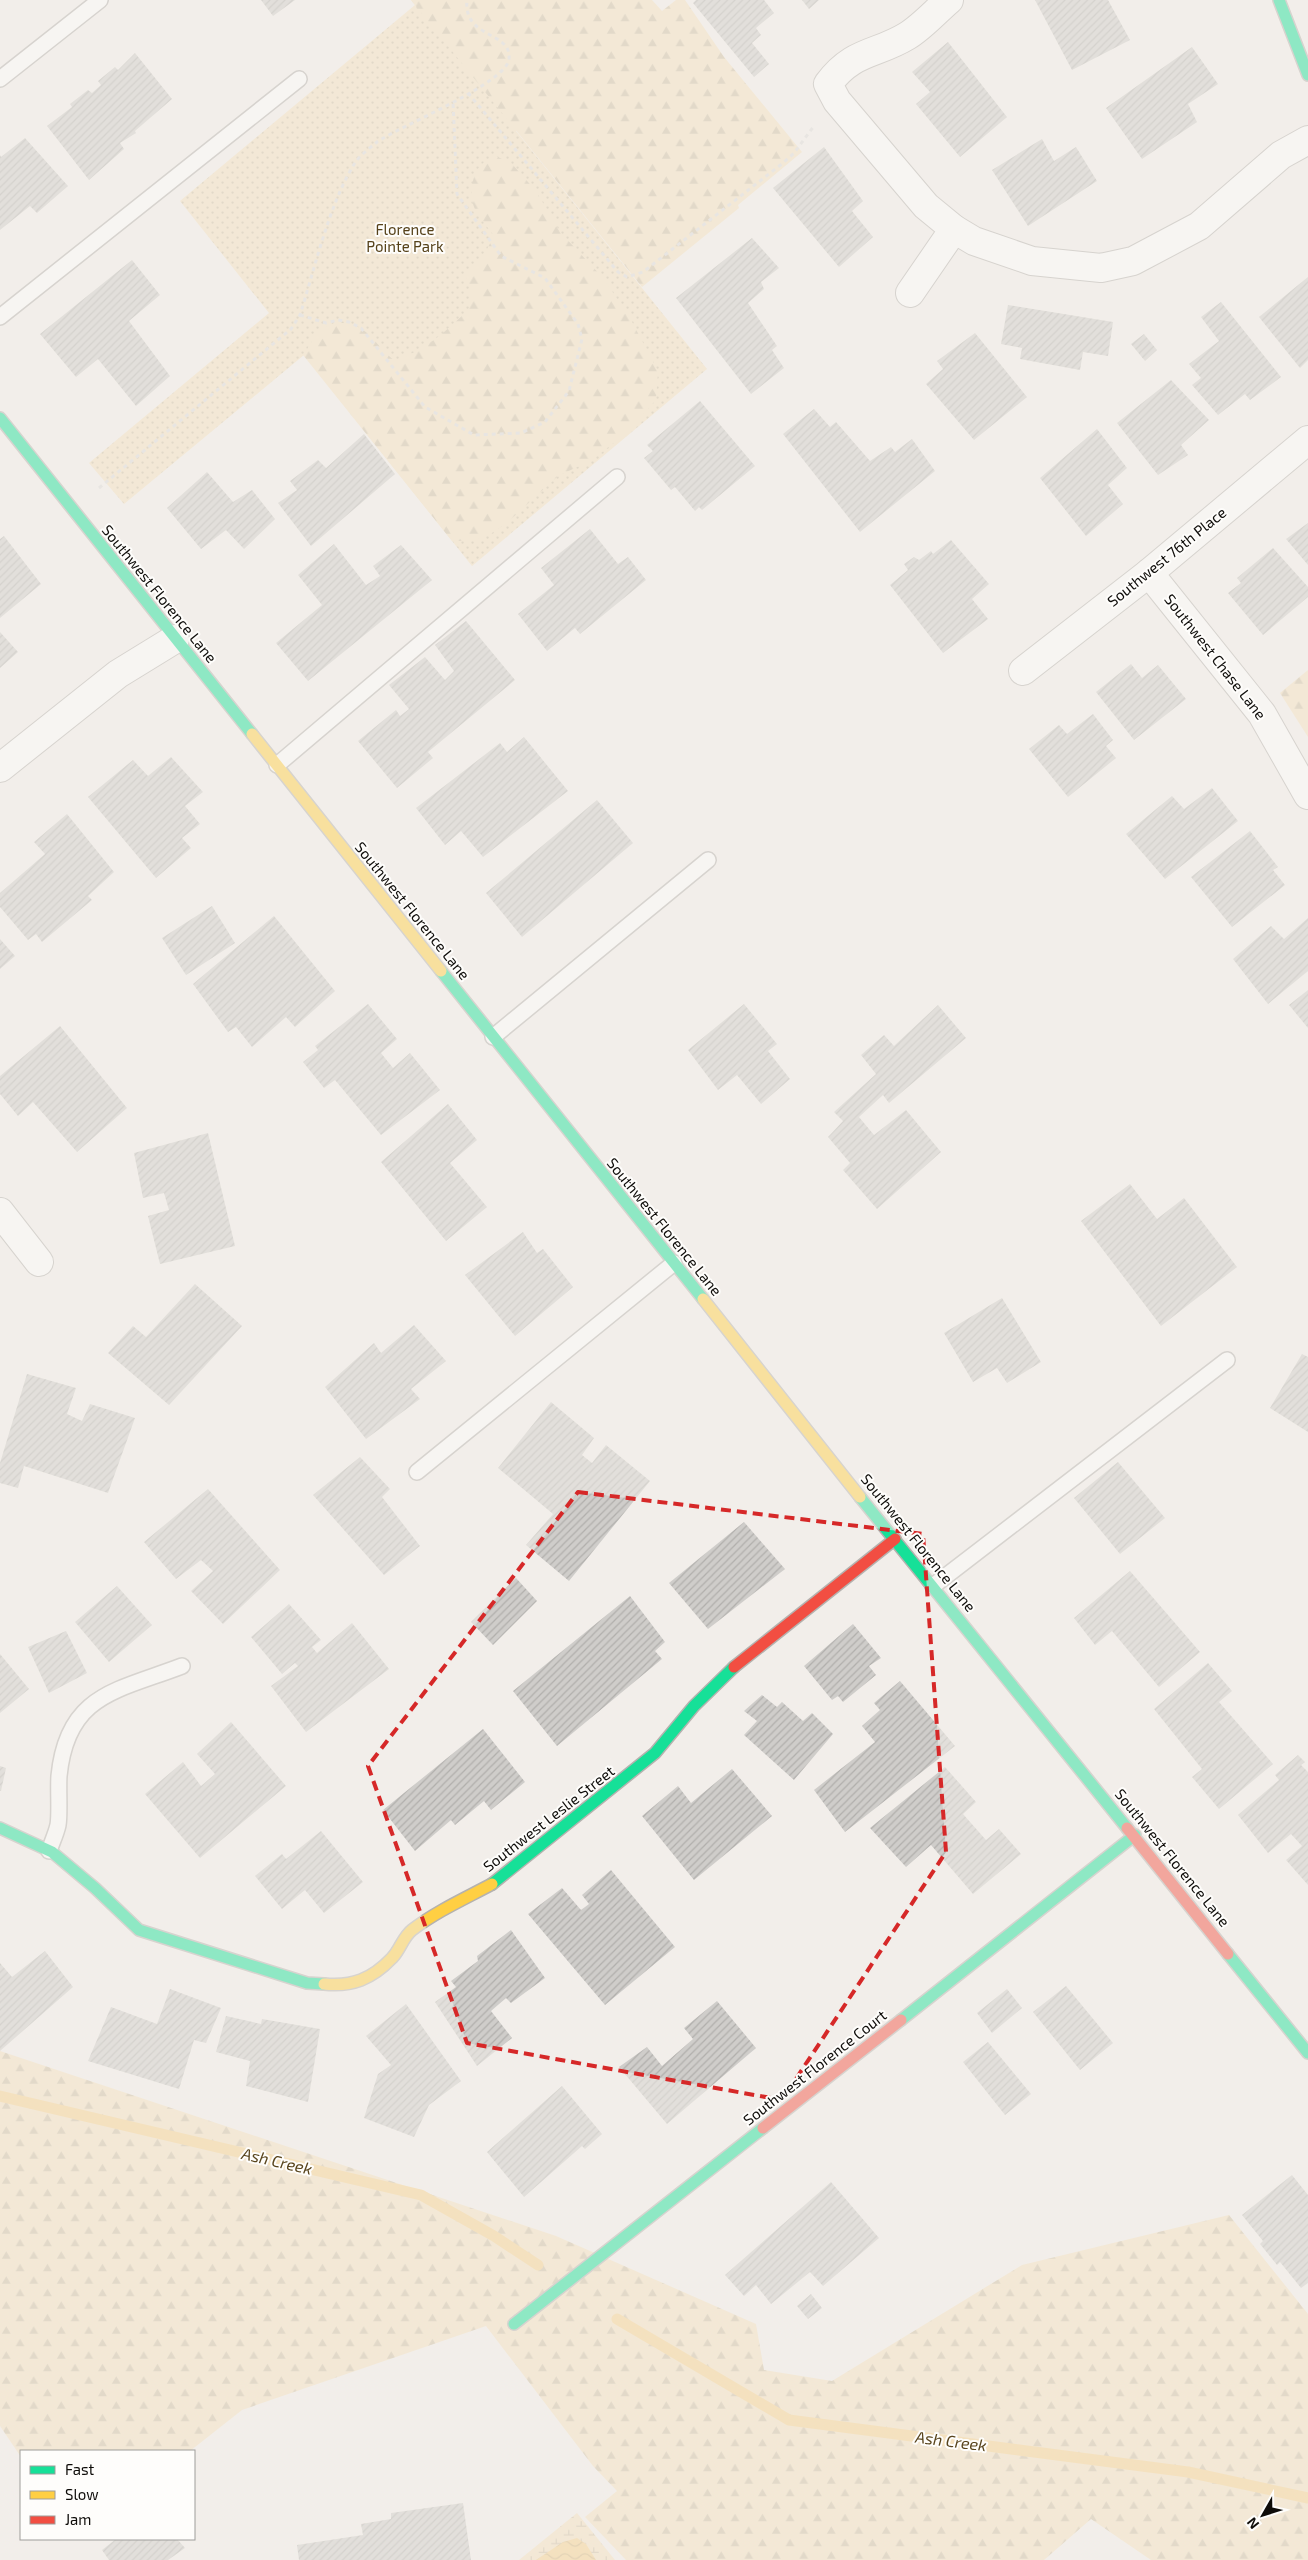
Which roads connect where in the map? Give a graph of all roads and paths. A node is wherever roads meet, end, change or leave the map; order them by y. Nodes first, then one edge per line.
1 (100, 0) edge
2 (467, 0) edge
3 (949, 0) edge
4 (1279, 0) edge
5 (1308, 74) edge
6 (0, 79) edge
7 (299, 79) dead end
8 (828, 84) junction
9 (468, 93) junction
10 (453, 102) junction
11 (1308, 140) edge
12 (954, 229) junction
13 (910, 293) dead end
14 (300, 315) junction
15 (0, 317) edge
16 (0, 418) edge
17 (1308, 440) edge
18 (617, 477) dead end
19 (73, 510) junction
20 (1148, 573) junction
21 (175, 639) junction
22 (1023, 670) dead end
23 (277, 765) junction
24 (0, 768) edge
25 (1305, 782) edge
26 (708, 860) dead end
27 (493, 1037) junction
28 (0, 1212) edge
29 (39, 1262) dead end
30 (674, 1263) junction
31 (1227, 1360) dead end
32 (417, 1472) dead end
33 (895, 1539) junction
34 (933, 1586) junction
35 (182, 1666) dead end
36 (0, 1828) edge
37 (1134, 1835) junction
38 (49, 1851) junction
39 (1308, 2052) edge
40 (514, 2324) dead end

1 - 6 lane
2 - 9 path
3 - 8 street
4 - 5 street
7 - 15 lane
8 - 9 path
8 - 12 street
9 - 10 path
10 - 14 path
10 - 14 path
11 - 12 street
12 - 13 street
14 - 19 path
16 - 19 street, Southwest Florence Lane
17 - 20 street, Southwest 76th Place
18 - 23 lane
19 - 21 street, Southwest Florence Lane
20 - 22 street, Southwest 76th Place
20 - 25 street, Southwest Chase Lane
21 - 23 street, Southwest Florence Lane
21 - 24 street
23 - 27 street, Southwest Florence Lane
26 - 27 lane
27 - 30 street, Southwest Florence Lane
28 - 29 street
30 - 32 lane
30 - 33 street, Southwest Florence Lane
31 - 34 lane
33 - 34 street, Southwest Florence Lane
33 - 38 street, Southwest Leslie Street
34 - 37 street, Southwest Florence Lane
35 - 38 lane
36 - 38 street, Southwest Leslie Street
37 - 39 street, Southwest Florence Lane
37 - 40 street, Southwest Florence Court

